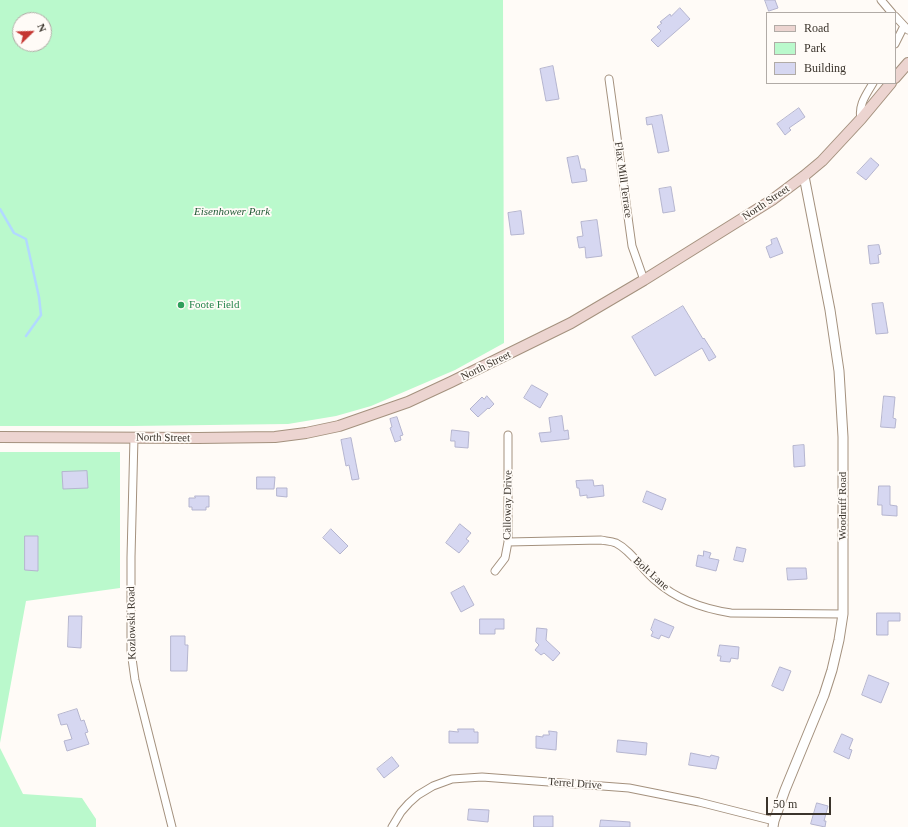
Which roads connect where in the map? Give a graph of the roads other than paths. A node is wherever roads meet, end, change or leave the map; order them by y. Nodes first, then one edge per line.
1 (881, 0) edge
2 (891, 12) edge
3 (896, 17) edge
4 (906, 28) edge
5 (896, 43) edge
6 (908, 63) edge
7 (896, 77) edge
8 (609, 78) dead end
9 (872, 84) edge
10 (890, 84) edge
11 (861, 119) junction
12 (804, 176) junction
13 (644, 280) junction
14 (508, 435) dead end
15 (0, 437) edge
16 (134, 438) junction
17 (508, 542) junction
18 (495, 571) dead end
19 (843, 614) junction
20 (773, 824) edge
21 (172, 827) edge
22 (392, 827) edge

1 - 2 street
3 - 4 street
4 - 5 street
6 - 7 main road
8 - 13 street, Flax Mill Terrace
9 - 11 street
10 - 11 main road, North Street
11 - 12 main road, North Street
12 - 13 main road, North Street
12 - 19 street, Woodruff Road
13 - 16 main road, North Street
14 - 17 street, Calloway Drive
15 - 16 main road, North Street
16 - 21 street, Kozlowski Road
17 - 18 street, Calloway Drive
17 - 19 street, Bolt Lane
19 - 20 street, Woodruff Road
20 - 22 street, Terrel Drive

